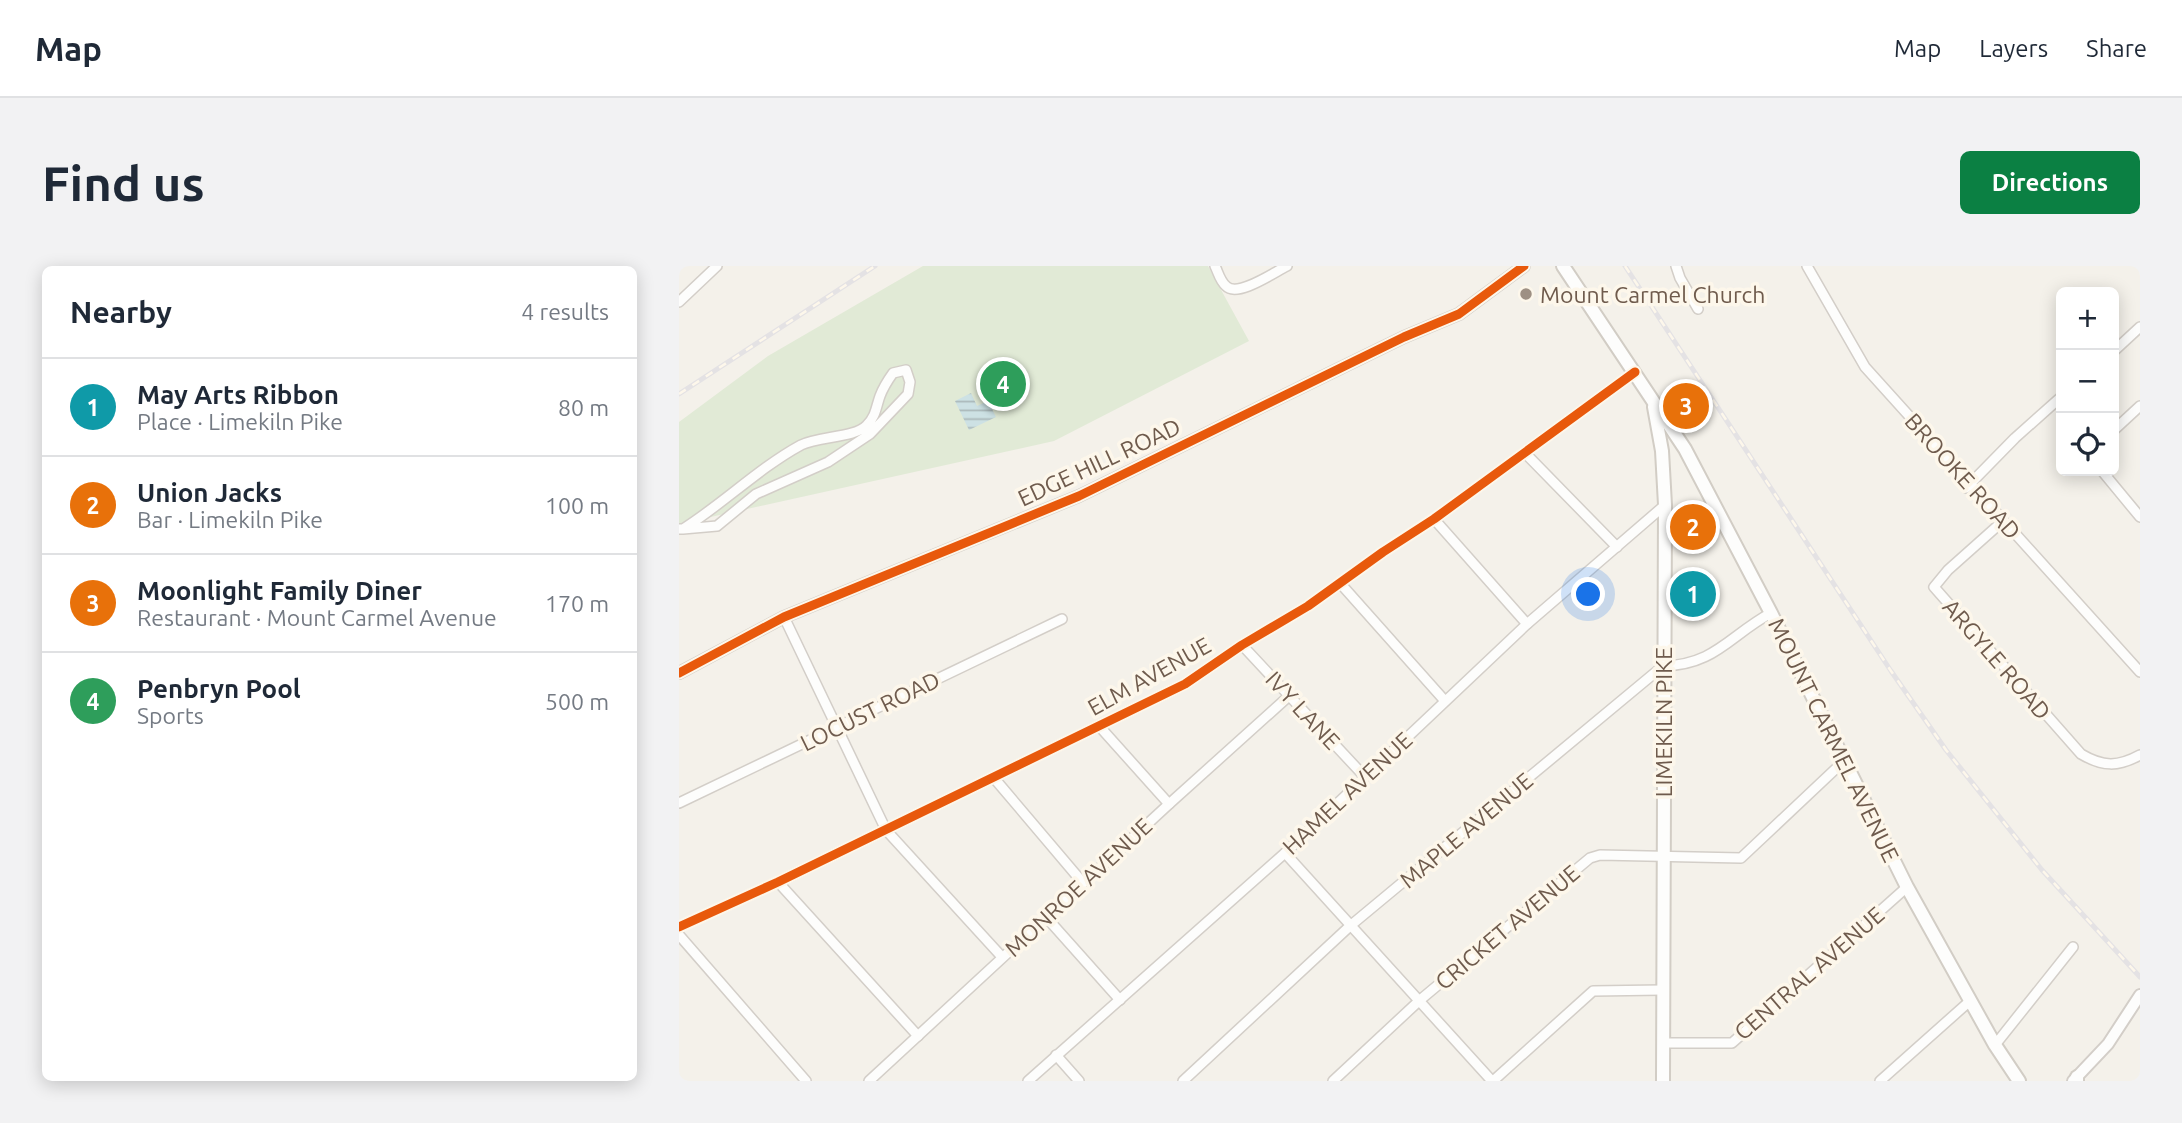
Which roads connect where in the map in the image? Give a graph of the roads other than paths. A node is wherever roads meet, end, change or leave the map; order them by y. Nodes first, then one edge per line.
1 (717, 266) edge
2 (1215, 266) edge
3 (1287, 266) edge
4 (1524, 266) edge
5 (1676, 266) edge
6 (1807, 266) edge
7 (1568, 269) edge
8 (679, 302) edge
9 (1698, 309) dead end
10 (2140, 327) edge
11 (2115, 350) edge
12 (1635, 372) junction
13 (1652, 398) junction
14 (2056, 401) edge
15 (2140, 406) edge
16 (2119, 425) edge
17 (1526, 454) junction
18 (2106, 476) edge
19 (1967, 487) junction
20 (1665, 505) junction
21 (2140, 517) edge
22 (1434, 519) junction
23 (2003, 521) junction
24 (681, 529) edge
25 (1617, 547) junction
26 (1340, 583) junction
27 (1771, 613) junction
28 (783, 617) junction
29 (1062, 619) dead end
30 (1527, 624) junction
31 (1242, 645) junction
32 (1663, 666) junction
33 (2140, 672) edge
34 (679, 673) edge
35 (1289, 696) junction
36 (1445, 701) junction
37 (1100, 727) junction
38 (836, 728) junction
39 (2140, 755) edge
40 (1844, 761) junction
41 (1364, 776) junction
42 (994, 778) junction
43 (679, 803) edge
44 (1169, 804) junction
45 (886, 830) junction
46 (1285, 853) junction
47 (1663, 857) junction
48 (778, 882) junction
49 (1083, 883) junction
50 (1907, 887) junction
51 (1046, 917) junction
52 (1350, 926) junction
53 (679, 927) edge
54 (679, 935) edge
55 (2073, 947) dead end
56 (1002, 957) junction
57 (1662, 990) junction
58 (2140, 995) edge
59 (1120, 1000) junction
60 (1420, 1000) junction
61 (1971, 1000) junction
62 (918, 1036) junction
63 (1664, 1043) junction
64 (1995, 1045) junction
65 (1056, 1055) junction
66 (2076, 1080) edge
67 (806, 1081) edge
68 (869, 1081) edge
69 (1028, 1081) edge
70 (1079, 1081) edge
71 (1182, 1081) edge
72 (1333, 1081) edge
73 (1492, 1081) edge
74 (1663, 1081) edge
75 (1880, 1081) edge
76 (2019, 1081) edge

1 - 8 street
2 - 3 street
4 - 28 street, EDGE HILL ROAD
5 - 9 street
6 - 19 street, BROOKE ROAD
7 - 12 main road, LIMEKILN PIKE
10 - 11 street
12 - 13 main road, LIMEKILN PIKE
12 - 17 street, ELM AVENUE
13 - 20 main road, LIMEKILN PIKE
13 - 27 main road, MOUNT CARMEL AVENUE
14 - 19 street
15 - 16 street
17 - 22 street, ELM AVENUE
17 - 25 street
18 - 21 street
19 - 23 street, BROOKE ROAD
20 - 25 street, HAMEL AVENUE
20 - 32 main road, LIMEKILN PIKE
22 - 26 street, ELM AVENUE
22 - 30 street
23 - 33 street, BROOKE ROAD
23 - 39 street, ARGYLE ROAD
24 - 24 street
25 - 30 street, HAMEL AVENUE
26 - 31 street, ELM AVENUE
26 - 36 street
27 - 32 street
27 - 40 main road, MOUNT CARMEL AVENUE
28 - 34 street, EDGE HILL ROAD
28 - 38 street
29 - 38 street, LOCUST ROAD
30 - 36 street, HAMEL AVENUE
31 - 35 street, IVY LANE
31 - 37 street, ELM AVENUE
32 - 47 main road, LIMEKILN PIKE
32 - 52 street, MAPLE AVENUE
35 - 41 street, IVY LANE
35 - 44 street, MONROE AVENUE
36 - 41 street, HAMEL AVENUE
37 - 42 street, ELM AVENUE
37 - 44 street
38 - 43 street, LOCUST ROAD
38 - 45 street
40 - 47 street, CRICKET AVENUE
40 - 50 main road, MOUNT CARMEL AVENUE
41 - 46 street, HAMEL AVENUE
42 - 45 street, ELM AVENUE
42 - 49 street
44 - 49 street, MONROE AVENUE
45 - 48 street, ELM AVENUE
45 - 56 street
46 - 52 street
46 - 59 street, HAMEL AVENUE
47 - 57 main road, LIMEKILN PIKE
47 - 60 street, CRICKET AVENUE
48 - 53 street, ELM AVENUE
48 - 62 street
49 - 51 street, MONROE AVENUE
50 - 61 main road, MOUNT CARMEL AVENUE
50 - 63 street, CENTRAL AVENUE
51 - 56 street, MONROE AVENUE
51 - 59 street
52 - 60 street
52 - 71 street, MAPLE AVENUE
54 - 67 street
55 - 64 street
56 - 62 street, MONROE AVENUE
57 - 63 main road, LIMEKILN PIKE
57 - 73 street
58 - 66 street
59 - 65 street, HAMEL AVENUE
60 - 72 street, CRICKET AVENUE
60 - 73 street
61 - 64 main road, MOUNT CARMEL AVENUE
61 - 75 street
62 - 68 street, MONROE AVENUE
63 - 74 main road, LIMEKILN PIKE
64 - 76 main road, MOUNT CARMEL AVENUE
65 - 69 street, HAMEL AVENUE
65 - 70 street

